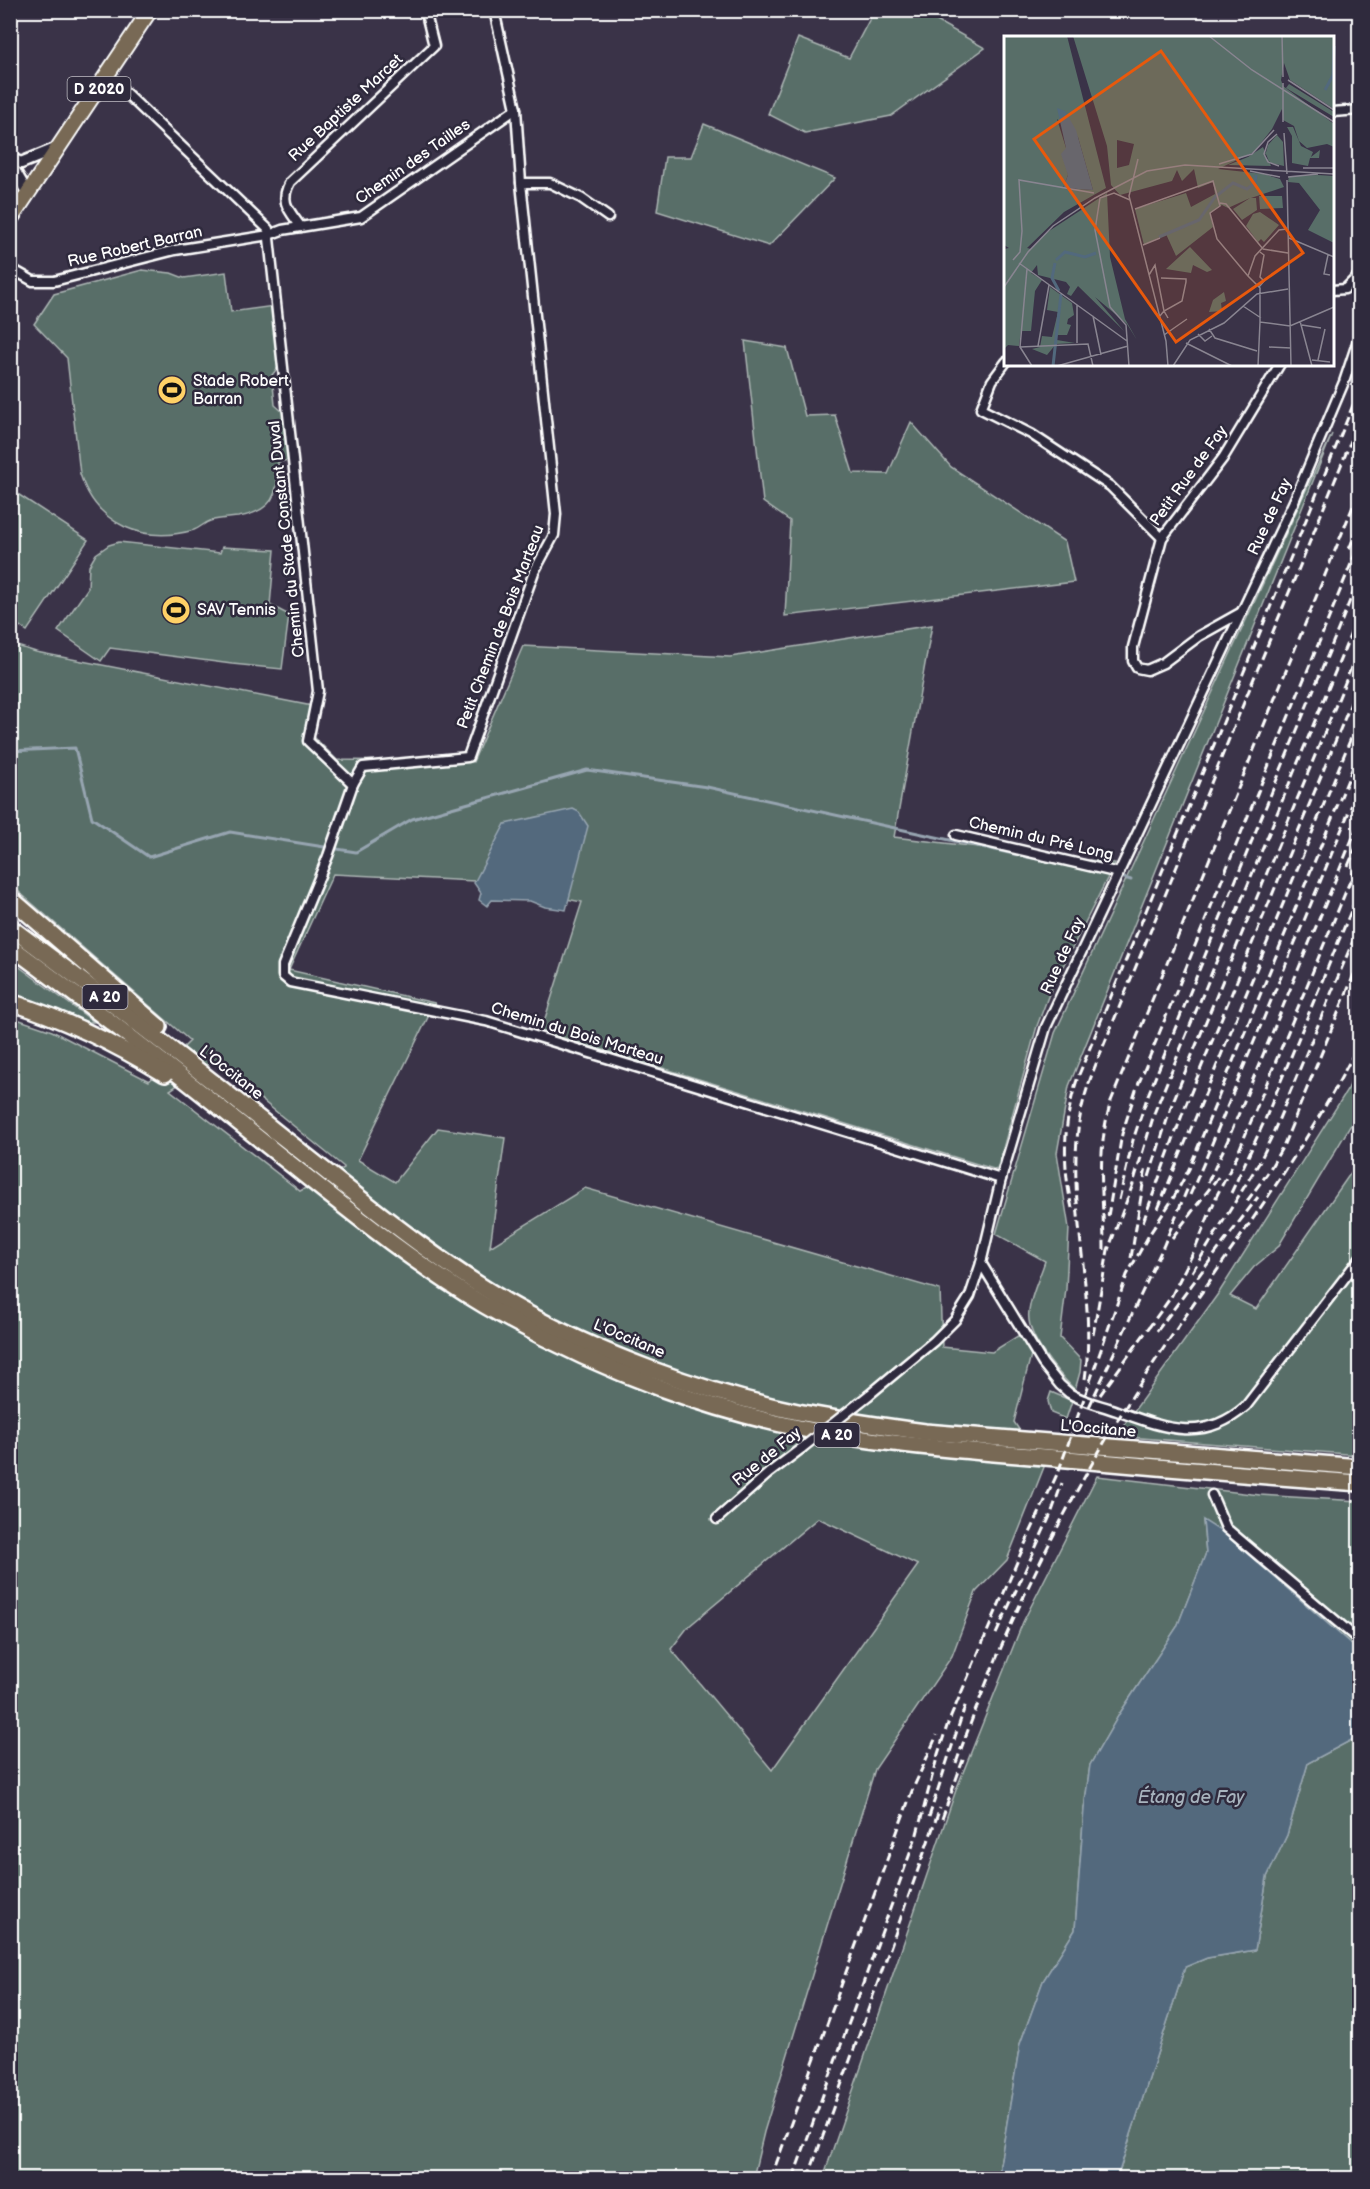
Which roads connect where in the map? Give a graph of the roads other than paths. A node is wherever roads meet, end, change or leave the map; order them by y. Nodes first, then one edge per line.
1 (150, 10) edge
2 (425, 10) edge
3 (494, 10) edge
4 (108, 76) junction
5 (516, 109) junction
6 (1359, 111) edge
7 (1334, 112) edge
8 (58, 148) junction
9 (10, 158) edge
10 (16, 165) edge
11 (38, 179) junction
12 (521, 183) junction
13 (28, 194) junction
14 (608, 217) dead end
15 (10, 220) edge
16 (301, 227) junction
17 (269, 235) junction
18 (10, 268) edge
19 (1359, 274) edge
20 (1334, 290) edge
21 (1359, 334) edge
22 (1004, 363) edge
23 (1279, 366) edge
24 (1162, 538) junction
25 (1243, 611) junction
26 (353, 784) junction
27 (956, 835) dead end
28 (335, 838) joint
29 (1119, 873) junction
30 (10, 898) edge
31 (10, 927) edge
32 (10, 946) edge
33 (10, 1002) edge
34 (197, 1069) junction
35 (217, 1105) junction
36 (1001, 1179) junction
37 (1359, 1258) edge
38 (981, 1263) junction
39 (1359, 1467) edge
40 (1359, 1483) edge
41 (1212, 1495) dead end
42 (717, 1519) dead end
43 (1359, 1641) edge

1 - 4 main road, D 2020
2 - 16 street, Rue Baptiste Marcet
3 - 5 street
4 - 8 main road, D 2020
4 - 17 street
5 - 12 street, Petit Chemin de Bois Marteau
5 - 16 street, Chemin des Tailles
6 - 7 street
8 - 10 street
8 - 11 main road, D 2020
9 - 10 street
10 - 11 street
10 - 13 street
11 - 13 main road, D 2020
12 - 14 street
12 - 26 street, Petit Chemin de Bois Marteau
13 - 15 main road, D 2020
16 - 17 street, Chemin des Tailles
17 - 18 street, Rue Robert Barran
17 - 26 street, Chemin du Stade Constant Duval
19 - 20 street
21 - 25 street, Rue de Fay
22 - 24 street
23 - 24 street, Petit Rue de Fay
24 - 25 street, Petit Rue de Fay
25 - 29 street, Rue de Fay
26 - 28 street, Petit Chemin de Bois Marteau
27 - 29 street, Chemin du Pré Long
28 - 36 street, Chemin du Bois Marteau
29 - 36 street, Rue de Fay
30 - 34 highway
31 - 34 highway, L'Occitane / A 20
32 - 35 highway, L'Occitane / A 20
33 - 35 highway
34 - 39 highway, L'Occitane / A 20
35 - 40 highway, L'Occitane / A 20
36 - 38 street, Rue de Fay
37 - 38 street
38 - 42 street, Rue de Fay, bridge
41 - 43 street

